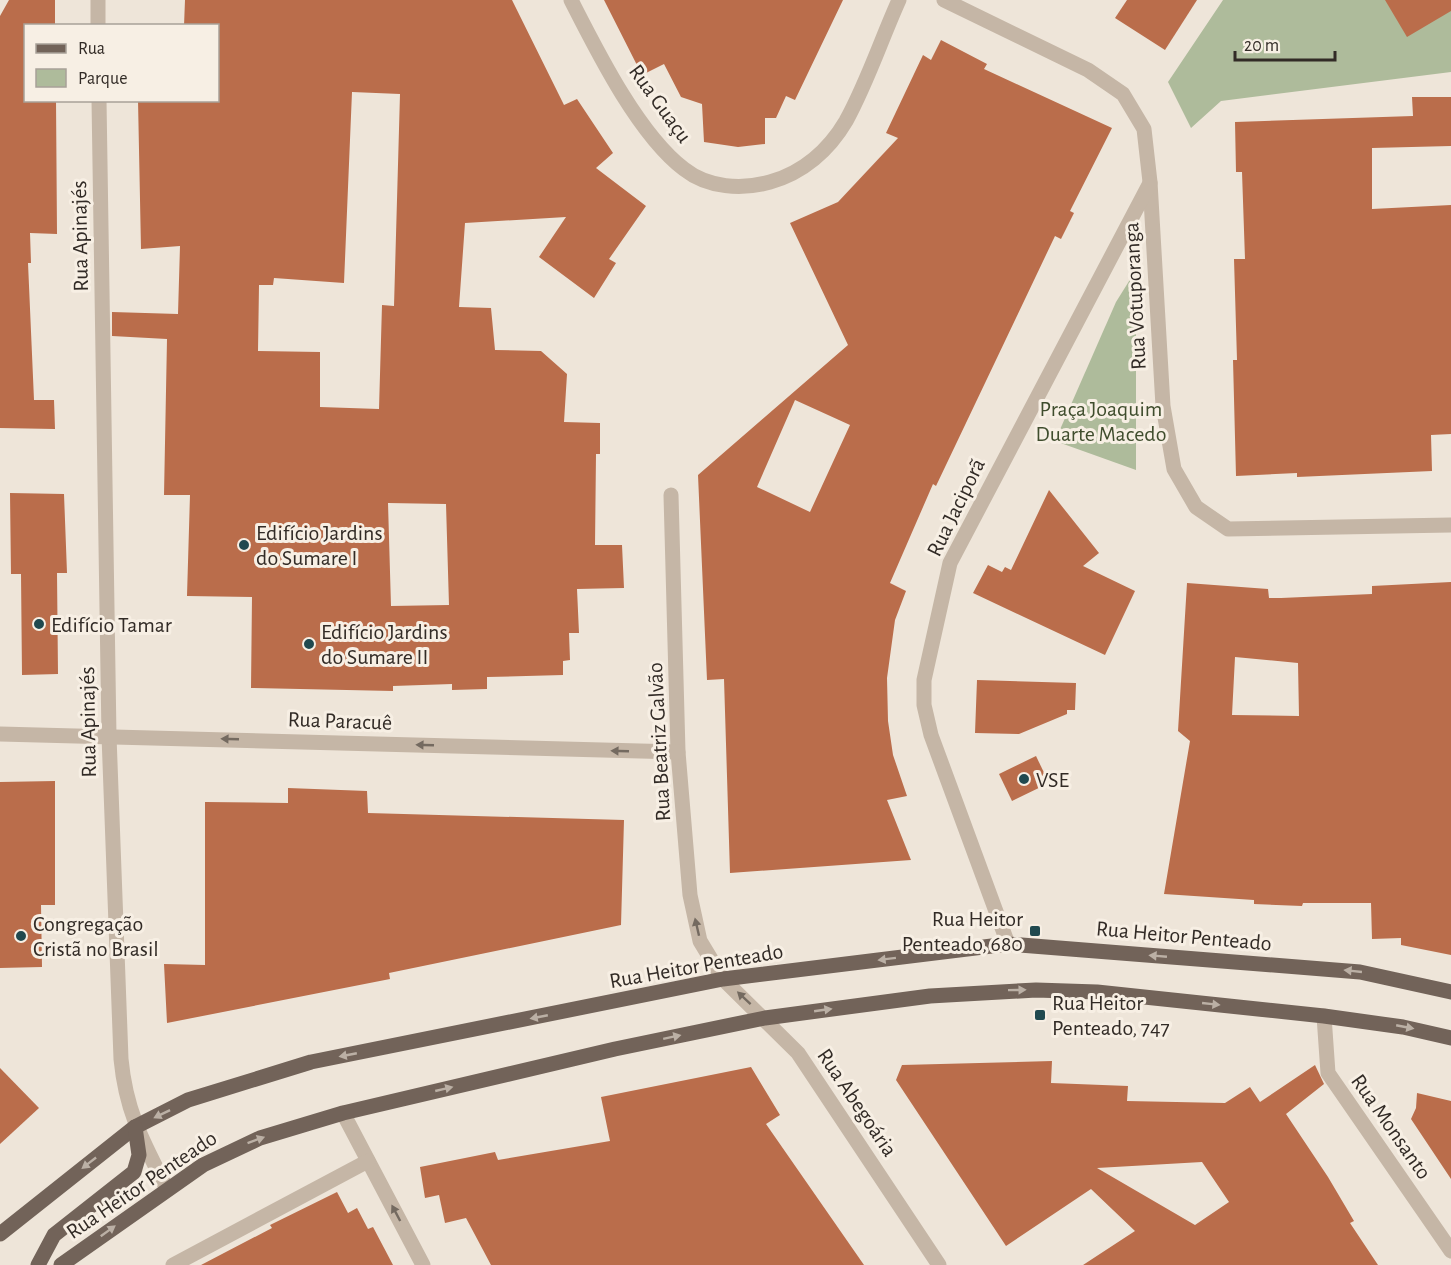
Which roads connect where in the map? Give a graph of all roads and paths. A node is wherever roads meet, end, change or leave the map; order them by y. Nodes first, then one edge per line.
1 (98, 0) edge
2 (571, 0) edge
3 (899, 0) edge
4 (944, 0) edge
5 (98, 24) edge
6 (99, 102) edge
7 (1150, 182) junction
8 (671, 495) dead end
9 (1451, 525) edge
10 (0, 734) edge
11 (110, 736) junction
12 (678, 752) junction
13 (1008, 944) junction
14 (723, 979) junction
15 (1451, 992) edge
16 (1324, 1016) junction
17 (765, 1018) junction
18 (1451, 1038) edge
19 (343, 1113) junction
20 (135, 1127) junction
21 (369, 1161) junction
22 (167, 1189) junction
23 (0, 1234) edge
24 (1451, 1251) edge
25 (38, 1265) edge
26 (61, 1265) edge
27 (173, 1265) edge
28 (423, 1265) edge
29 (939, 1265) edge

1 - 5 street
2 - 3 street, Rua Guaçu
4 - 7 street, Rua Votuporanga
6 - 11 street, Rua Apinajés
7 - 9 street, Rua Votuporanga
7 - 13 street, Rua Jaciporã
8 - 12 street, Rua Beatriz Galvão
10 - 11 street, Rua Paracuê
12 -> 11 street, Rua Paracuê
11 - 20 street, Rua Apinajés
14 -> 12 street, Rua Beatriz Galvão
13 -> 14 main road, Rua Heitor Penteado
15 -> 13 main road, Rua Heitor Penteado
17 -> 14 street, Rua Abegoária
14 -> 20 main road, Rua Heitor Penteado
17 -> 16 main road, Rua Heitor Penteado
16 -> 18 main road, Rua Heitor Penteado
16 - 24 street, Rua Monsanto
19 -> 17 main road, Rua Heitor Penteado
17 - 29 street, Rua Abegoária
19 - 21 street
22 -> 19 main road, Rua Heitor Penteado
20 - 22 street, Rua Apinajés
20 -> 23 main road, Rua Heitor Penteado
20 - 25 main road
21 - 27 street
28 -> 21 street
26 -> 22 main road, Rua Heitor Penteado

